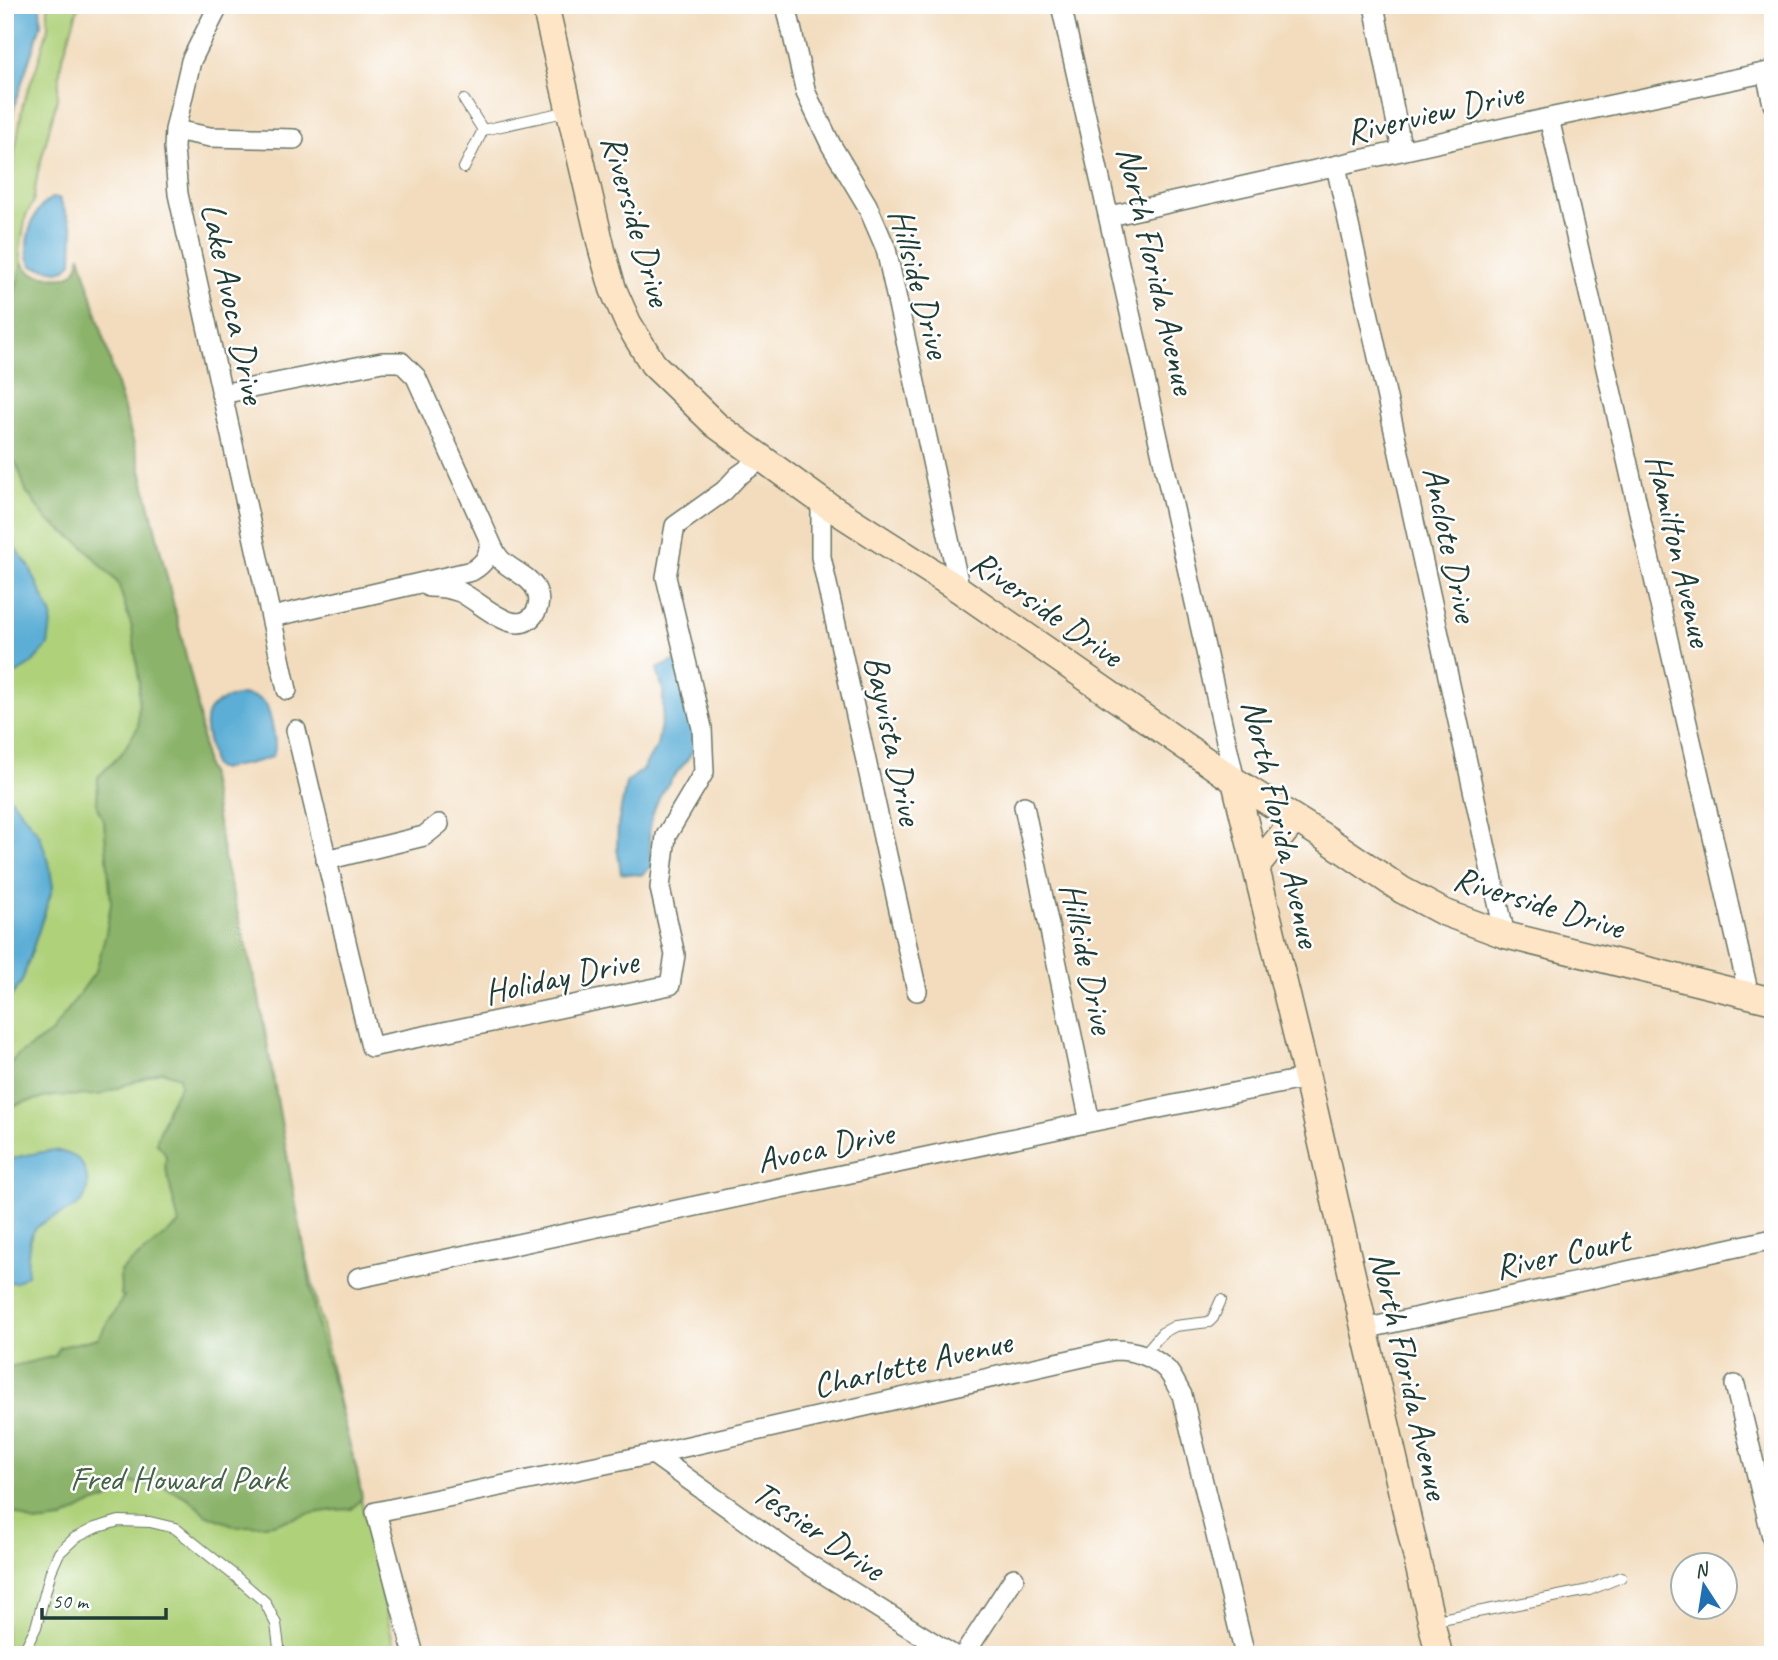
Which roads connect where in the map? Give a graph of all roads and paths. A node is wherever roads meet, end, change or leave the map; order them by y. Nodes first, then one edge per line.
1 (219, 5) edge
2 (545, 5) edge
3 (786, 5) edge
4 (1061, 5) edge
5 (1374, 5) edge
6 (1769, 72) edge
7 (464, 100) dead end
8 (1773, 104) edge
9 (569, 111) junction
10 (1549, 118) junction
11 (175, 130) junction
12 (483, 130) junction
13 (294, 139) dead end
14 (1402, 152) junction
15 (1336, 166) junction
16 (464, 169) dead end
17 (1110, 216) junction
18 (221, 394) junction
19 (763, 458) junction
20 (821, 501) junction
21 (490, 541) junction
22 (404, 587) junction
23 (960, 590) junction
24 (272, 617) junction
25 (287, 690) dead end
26 (296, 730) dead end
27 (1235, 781) junction
28 (1024, 806) dead end
29 (1295, 819) junction
30 (439, 824) dead end
31 (326, 860) junction
32 (1256, 867) junction
33 (1506, 935) junction
34 (917, 991) dead end
35 (1761, 998) edge
36 (1307, 1078) junction
37 (1090, 1122) junction
38 (1773, 1239) edge
39 (358, 1278) dead end
40 (1221, 1300) dead end
41 (1364, 1329) junction
42 (1144, 1354) junction
43 (1735, 1385) dead end
44 (653, 1454) junction
45 (1773, 1541) edge
46 (1621, 1577) dead end
47 (1014, 1578) dead end
48 (1431, 1621) junction
49 (22, 1655) edge
50 (279, 1655) edge
51 (414, 1655) edge
52 (953, 1655) edge
53 (964, 1655) edge
54 (1245, 1655) edge
55 (1439, 1655) edge

1 - 11 street, Lake Avoca Drive
2 - 9 street, Riverside Drive
3 - 23 street, Hillside Drive
4 - 17 street, North Florida Avenue
5 - 14 street
6 - 8 street
6 - 10 street, Riverview Drive
7 - 12 lane
9 - 12 lane
9 - 19 street, Riverside Drive
10 - 14 street, Riverview Drive
10 - 35 street, Hamilton Avenue
11 - 13 street
11 - 18 street, Lake Avoca Drive
12 - 16 lane
14 - 15 street, Riverview Drive
15 - 17 street, Riverview Drive
15 - 33 street, Anclote Drive
17 - 27 street, North Florida Avenue
18 - 21 street
18 - 24 street, Lake Avoca Drive
19 - 20 street, Riverside Drive
19 - 31 street, Holiday Drive
20 - 23 street, Riverside Drive
20 - 34 street, Bayvista Drive
21 - 22 street
21 - 22 street
22 - 24 street
23 - 27 street, Riverside Drive
24 - 25 street
26 - 31 street, Holiday Drive
27 - 29 street, Riverside Drive
27 - 32 street, North Florida Avenue
28 - 37 street, Hillside Drive
29 - 32 street
29 - 33 street, Riverside Drive
30 - 31 street
32 - 36 street, North Florida Avenue
33 - 35 street, Riverside Drive
36 - 37 street, Avoca Drive
36 - 41 street, North Florida Avenue
37 - 39 street, Avoca Drive
38 - 41 street, River Court
40 - 42 lane
41 - 48 street, North Florida Avenue
42 - 44 street, Charlotte Avenue
42 - 54 street
43 - 45 street
44 - 51 street, Charlotte Avenue
44 - 52 street, Tessier Drive
46 - 48 lane
47 - 53 street
48 - 55 street, North Florida Avenue
49 - 50 lane

